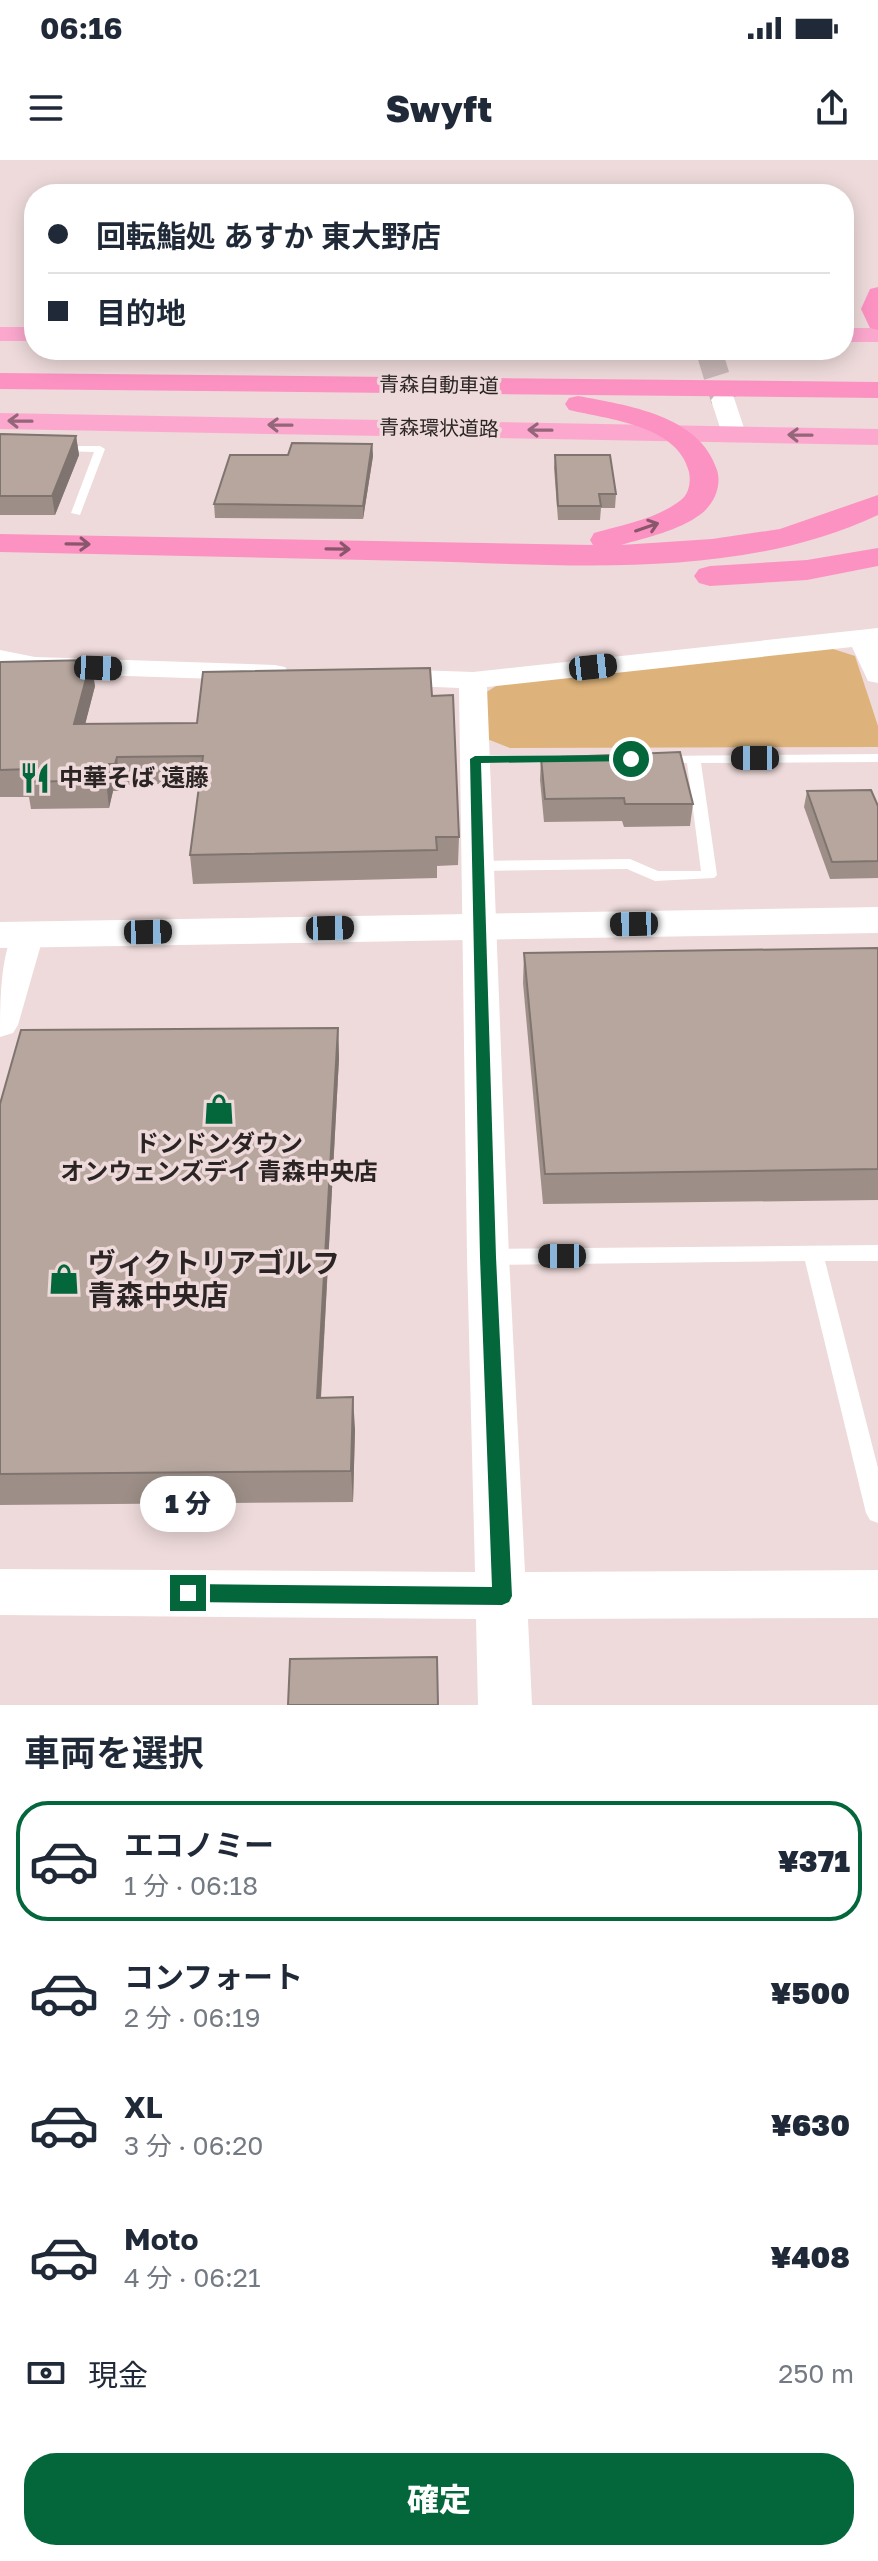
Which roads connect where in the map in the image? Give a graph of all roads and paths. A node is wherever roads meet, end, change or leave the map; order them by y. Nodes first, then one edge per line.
1 (878, 294) edge
2 (878, 323) edge
3 (0, 334) edge
4 (24, 334) edge
5 (854, 335) edge
6 (878, 335) edge
7 (878, 366) edge
8 (0, 367) edge
9 (878, 374) edge
10 (401, 377) junction
11 (0, 381) edge
12 (878, 390) edge
13 (724, 400) tunnel mouth
14 (0, 421) edge
15 (733, 434) junction
16 (878, 437) edge
17 (43, 448) edge
18 (878, 504) edge
19 (76, 513) dead end
20 (878, 527) edge
21 (0, 543) edge
22 (853, 546) edge
23 (516, 552) junction
24 (0, 568) edge
25 (870, 637) edge
26 (0, 658) edge
27 (301, 674) edge
28 (878, 675) edge
29 (363, 676) edge
30 (473, 680) junction
31 (878, 758) edge
32 (475, 759) junction
33 (569, 759) edge
34 (647, 759) edge
35 (693, 759) junction
36 (479, 866) junction
37 (878, 920) edge
38 (481, 925) junction
39 (14, 935) edge
40 (1, 1017) edge
41 (878, 1253) edge
42 (813, 1254) junction
43 (488, 1257) junction
44 (878, 1513) edge
45 (0, 1592) edge
46 (878, 1594) edge
47 (502, 1596) junction
48 (505, 1705) edge

1 - 2 highway
3 - 4 highway
5 - 6 highway
7 - 10 highway
8 - 10 highway, 青森自動車道
9 - 10 highway, 青森自動車道
10 - 11 highway, 青森自動車道
10 - 12 highway, 青森自動車道
23 -> 10 highway
13 - 15 street
15 -> 14 highway, 青森環状道路
16 -> 15 highway, 青森環状道路
17 - 19 lane
18 - 22 highway
20 - 22 highway
21 -> 23 highway
22 - 23 highway
22 - 24 highway
25 - 28 street
25 - 30 street
26 - 27 street
29 - 30 street
30 - 32 street
31 - 35 lane
32 - 33 lane
32 - 36 street
34 - 35 lane
35 - 36 lane
36 - 38 street
37 - 38 street
38 - 39 street
38 - 43 street
39 - 40 street
41 - 42 lane
42 - 43 lane
42 - 44 lane
43 - 47 street
45 - 47 street
46 - 47 street
47 - 48 street

